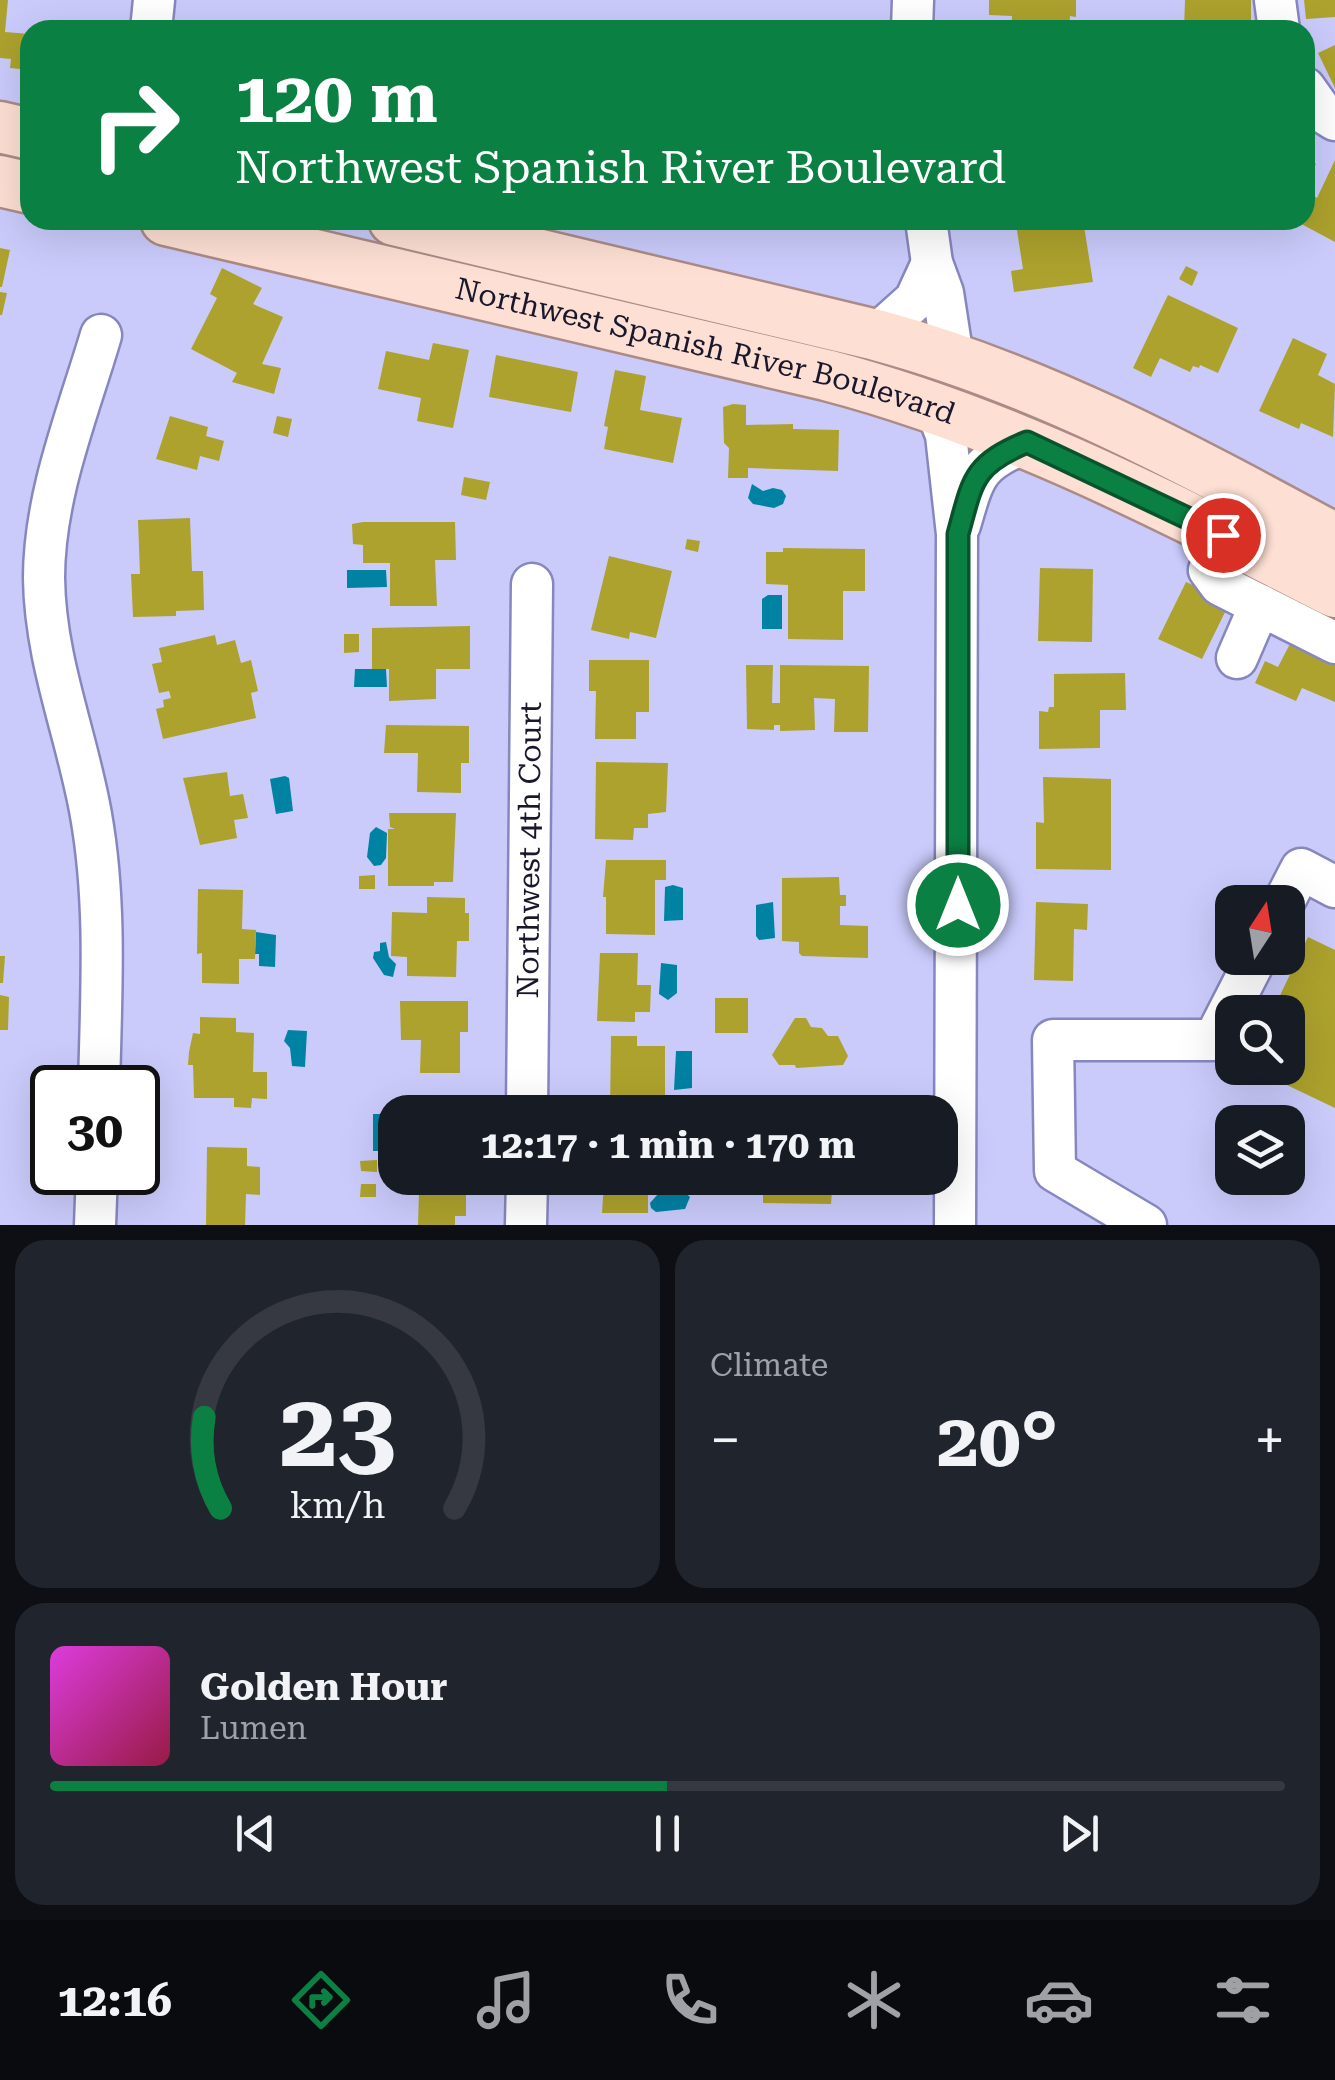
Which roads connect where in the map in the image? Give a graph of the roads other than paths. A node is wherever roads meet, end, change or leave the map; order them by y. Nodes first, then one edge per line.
1 (1315, 102) edge
2 (1335, 120) edge
3 (209, 230) edge
4 (436, 230) edge
5 (927, 230) edge
6 (932, 263) junction
7 (101, 335) dead end
8 (876, 335) junction
9 (953, 358) junction
10 (934, 406) junction
11 (1027, 442) junction
12 (958, 534) junction
13 (1223, 535) junction
14 (1335, 538) edge
15 (532, 584) dead end
16 (1335, 592) edge
17 (1260, 605) junction
18 (1335, 642) edge
19 (1237, 658) dead end
20 (1293, 885) edge
21 (1335, 887) edge
22 (1247, 975) edge
23 (99, 1065) edge
24 (527, 1095) edge
25 (96, 1195) edge
26 (527, 1195) edge
27 (95, 1225) edge
28 (526, 1225) edge
29 (955, 1225) edge
30 (1146, 1225) edge

1 - 2 street
3 - 10 main road, Northwest Spanish River Boulevard
4 - 8 main road, Northwest Spanish River Boulevard
5 - 6 street
6 - 8 street
6 - 9 street
7 - 23 street
8 - 9 main road, Northwest Spanish River Boulevard
9 - 14 main road, Northwest Spanish River Boulevard
10 - 11 main road, Northwest Spanish River Boulevard
10 - 12 street
11 - 12 street
11 - 13 main road, Northwest Spanish River Boulevard
12 - 29 street
13 - 16 main road, Northwest Spanish River Boulevard
13 - 17 street
15 - 24 street, Northwest 4th Court
17 - 18 street
17 - 19 street
20 - 21 street
22 - 30 street
25 - 27 street
26 - 28 street

